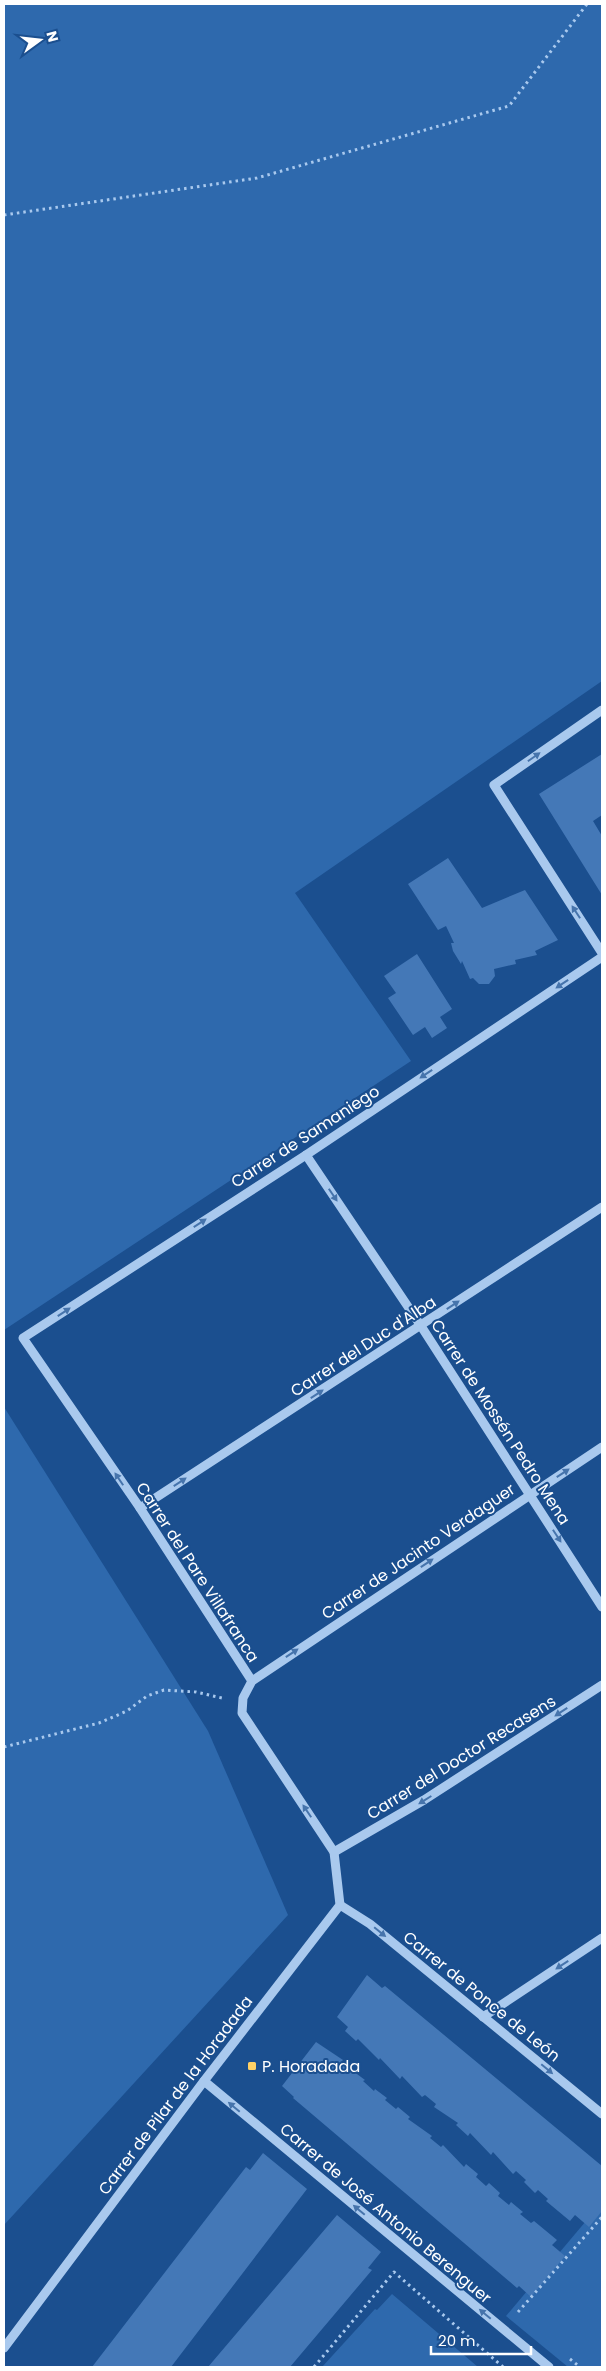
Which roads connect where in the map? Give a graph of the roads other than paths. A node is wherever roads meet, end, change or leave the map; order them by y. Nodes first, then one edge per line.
1 (602, 710) edge
2 (602, 955) edge
3 (306, 1154) junction
4 (602, 1207) edge
5 (421, 1326) junction
6 (23, 1338) joint
7 (602, 1447) edge
8 (530, 1494) junction
9 (140, 1508) junction
10 (602, 1607) edge
11 (252, 1681) junction
12 (602, 1685) edge
13 (334, 1852) junction
14 (340, 1905) junction
15 (602, 1938) edge
16 (484, 2017) junction
17 (204, 2081) junction
18 (602, 2114) edge
19 (4, 2348) edge
20 (549, 2367) edge

2 -> 1 street
2 -> 3 street, Carrer de Samaniego
3 -> 5 street, Carrer de Mossén Pedro Mena
6 -> 3 street, Carrer de Samaniego
5 -> 4 street, Carrer del Duc d'Alba
5 - 8 street, Carrer de Mossén Pedro Mena
9 -> 5 street, Carrer del Duc d'Alba
9 -> 6 street, Carrer del Pare Villafranca
8 -> 7 street, Carrer de Jacinto Verdaguer
8 -> 10 street, Carrer de Mossén Pedro Mena
11 -> 8 street, Carrer de Jacinto Verdaguer
9 - 11 street, Carrer del Pare Villafranca
13 -> 11 street, Carrer del Pare Villafranca
12 -> 13 street, Carrer del Doctor Recasens
13 - 14 street
14 -> 16 street, Carrer de Ponce de León
14 - 17 street, Carrer de Pilar de la Horadada
15 -> 16 street
16 -> 18 street, Carrer de Ponce de León
17 - 19 street, Carrer de Pilar de la Horadada
20 -> 17 street, Carrer de José Antonio Berenguer

